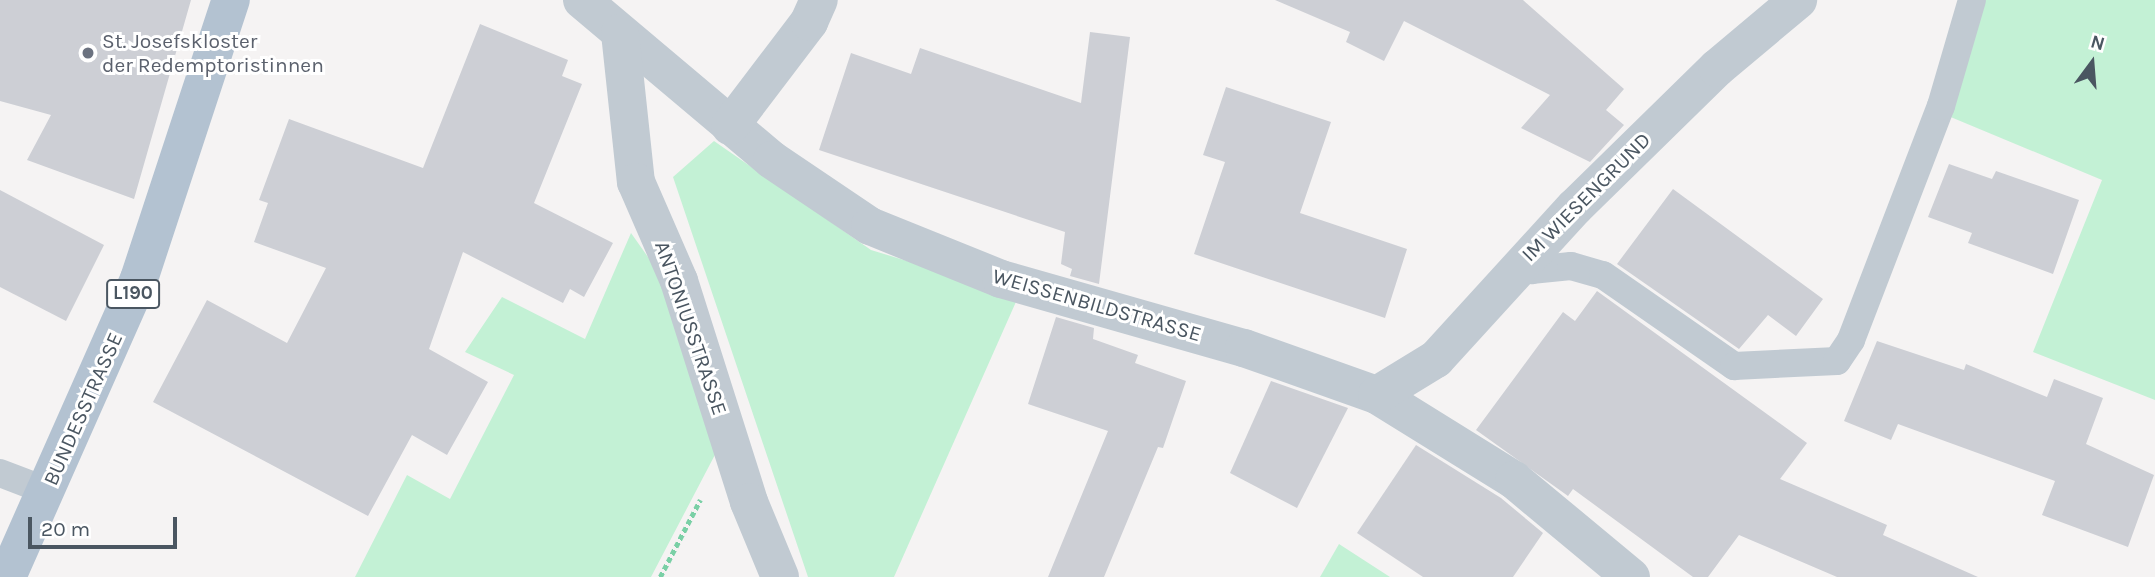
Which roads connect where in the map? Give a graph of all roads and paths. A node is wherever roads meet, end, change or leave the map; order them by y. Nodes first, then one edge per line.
1 (231, 0) edge
2 (582, 0) edge
3 (819, 0) edge
4 (1798, 0) edge
5 (1972, 0) edge
6 (620, 33) junction
7 (730, 126) junction
8 (1520, 264) junction
9 (1377, 395) junction
10 (730, 443) junction
11 (0, 473) edge
12 (47, 491) junction
13 (7, 577) edge
14 (660, 577) edge
15 (780, 577) edge
16 (1631, 577) edge

1 - 12 main road, BUNDESSTRASSE / L190
2 - 6 street, WEISSENBILDSTRASSE
3 - 7 street
4 - 8 street, IM WIESENGRUND
5 - 8 lane
6 - 7 street, WEISSENBILDSTRASSE
6 - 10 street, ANTONIUSSTRASSE
7 - 9 street, WEISSENBILDSTRASSE
8 - 9 street, IM WIESENGRUND
9 - 16 street, WEISSENBILDSTRASSE
10 - 14 path
10 - 15 street, ANTONIUSSTRASSE
11 - 12 lane
12 - 13 main road, BUNDESSTRASSE / L190

